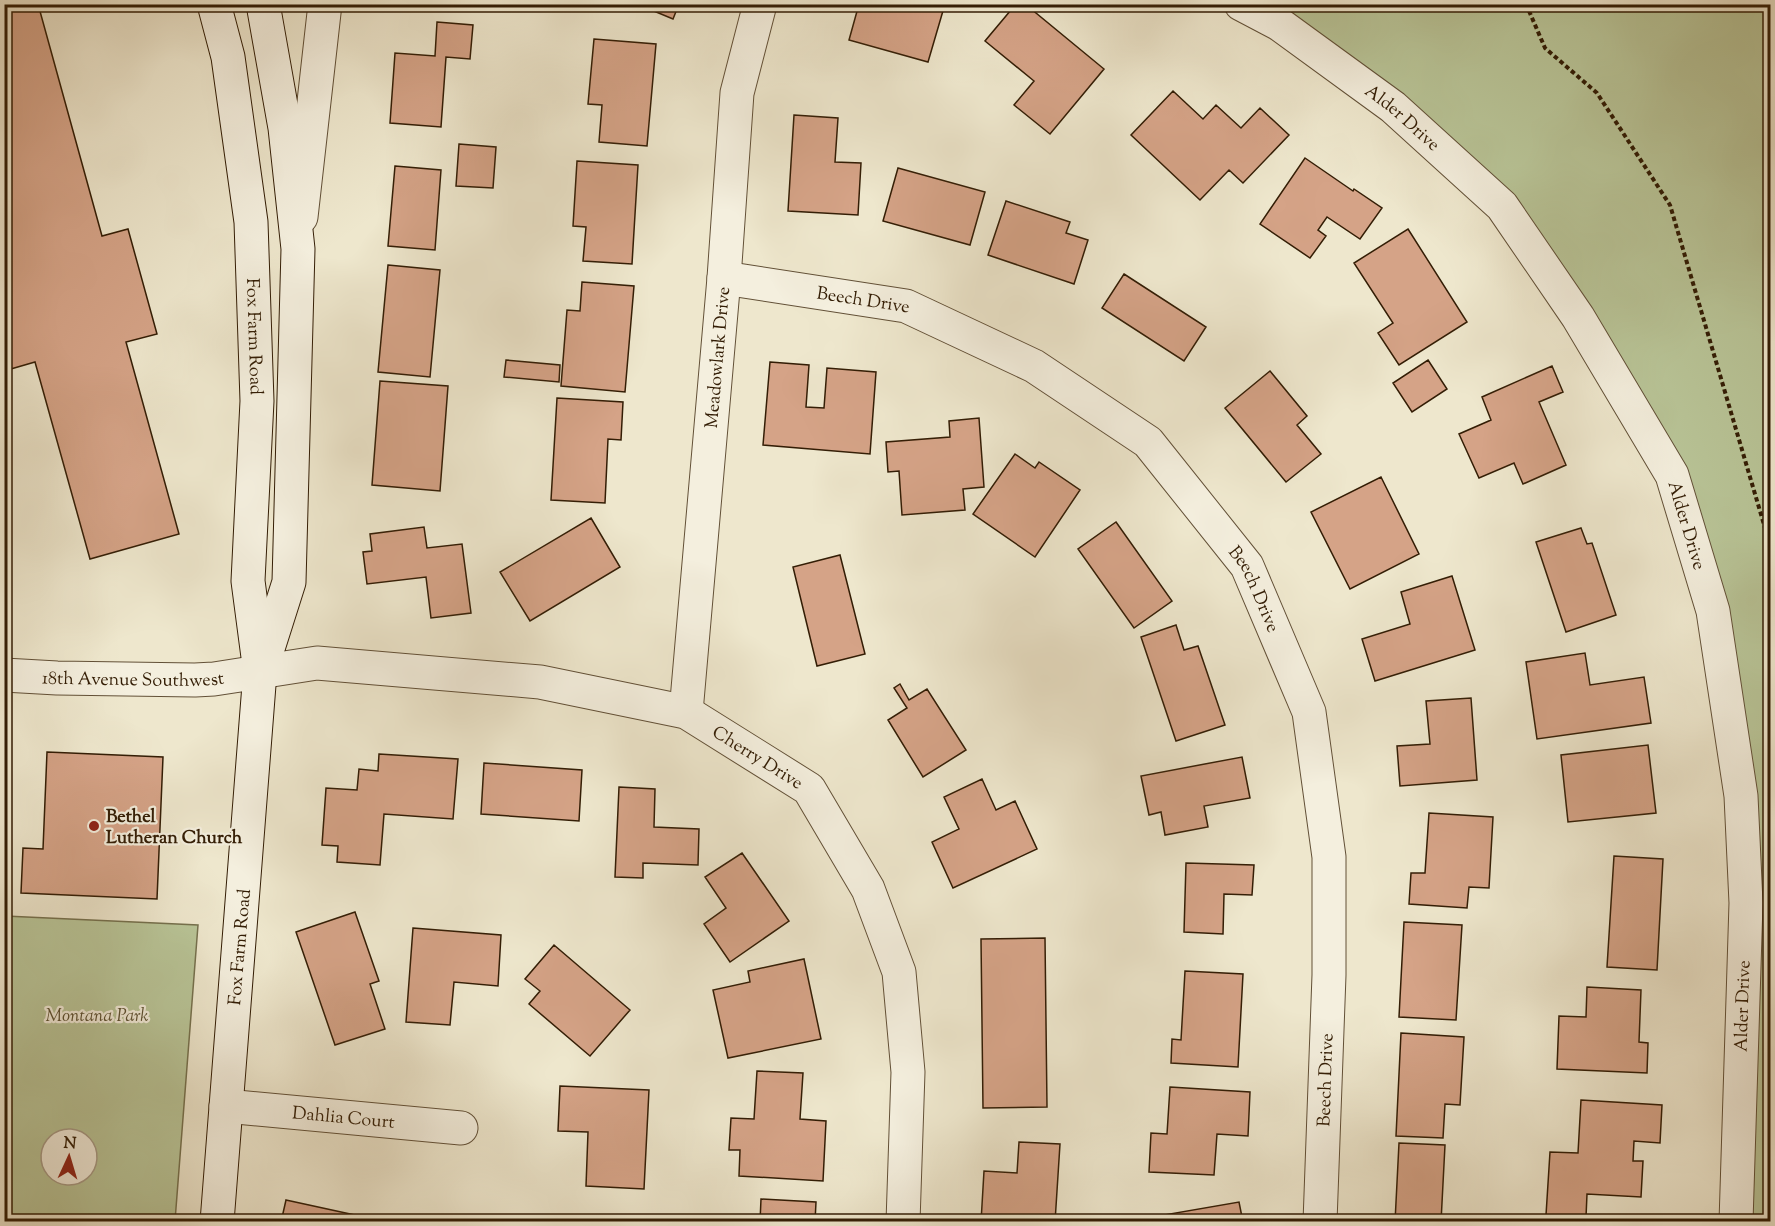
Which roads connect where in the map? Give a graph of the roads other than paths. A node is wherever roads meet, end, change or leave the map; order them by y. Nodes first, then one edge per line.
1 (214, 4) edge
2 (263, 4) edge
3 (325, 4) edge
4 (760, 4) edge
5 (1241, 4) edge
6 (298, 249) junction
7 (724, 278) junction
8 (260, 672) junction
9 (4, 675) edge
10 (686, 712) junction
11 (226, 1106) junction
12 (461, 1128) dead end
13 (217, 1221) edge
14 (903, 1221) edge
15 (1320, 1221) edge
16 (1736, 1221) edge

1 - 8 street, Fox Farm Road
2 - 6 street, Fox Farm Road
3 - 6 street, Fox Farm Road
4 - 7 street, Meadowlark Drive
5 - 16 street, Alder Drive
6 - 8 street, Fox Farm Road
7 - 10 street, Meadowlark Drive
7 - 15 street, Beech Drive
8 - 9 street, 18th Avenue Southwest
8 - 10 street, Cherry Drive
8 - 11 street, Fox Farm Road
10 - 14 street, Cherry Drive
11 - 12 street, Dahlia Court
11 - 13 street, Fox Farm Road

